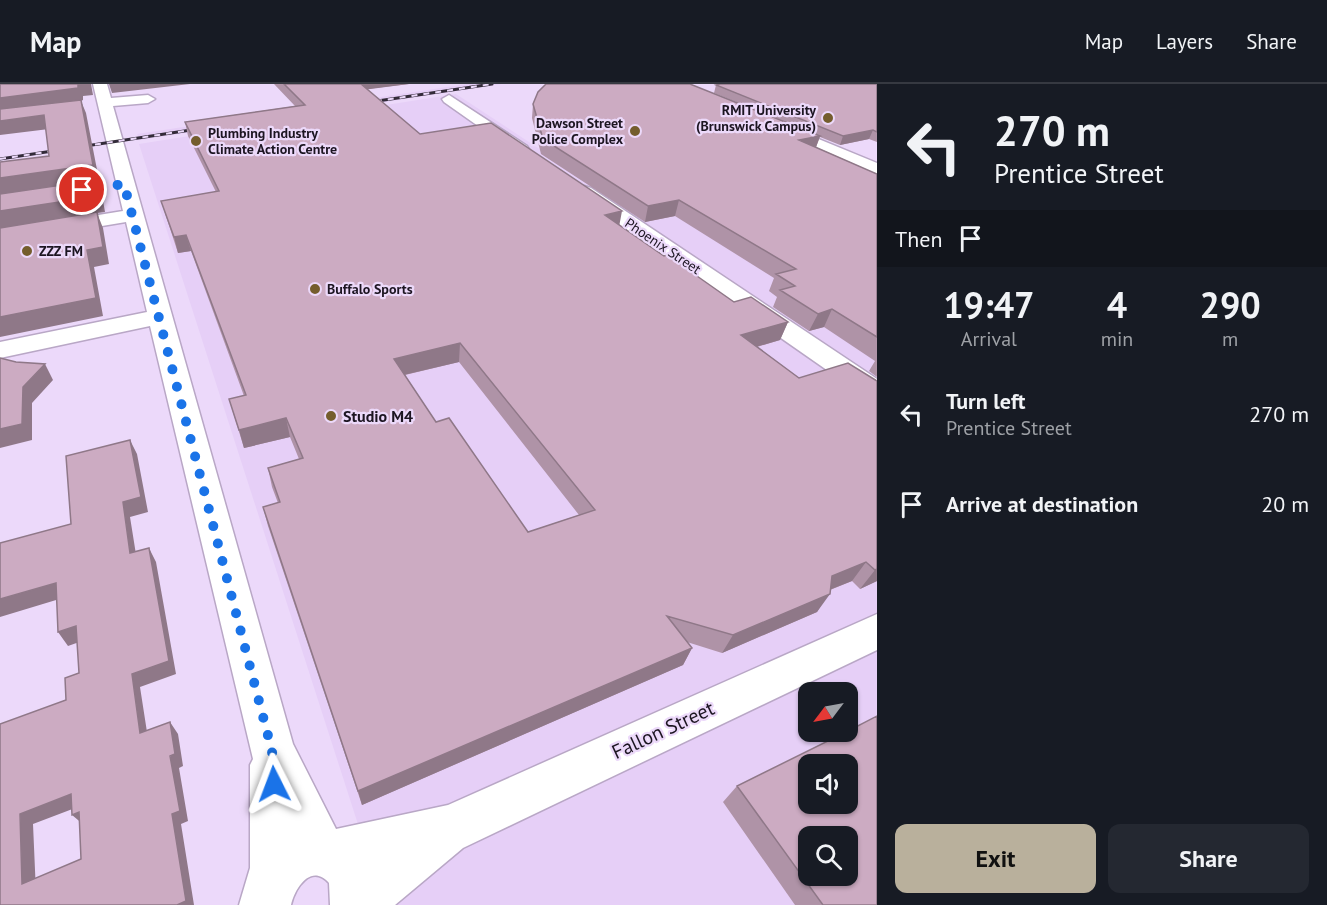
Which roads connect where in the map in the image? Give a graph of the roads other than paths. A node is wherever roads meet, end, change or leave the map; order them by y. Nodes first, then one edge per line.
1 (100, 84) edge
2 (148, 99) dead end
3 (448, 99) dead end
4 (105, 104) junction
5 (87, 106) dead end
6 (764, 121) edge
7 (539, 161) edge
8 (877, 169) edge
9 (566, 179) edge
10 (132, 215) junction
11 (0, 237) edge
12 (160, 317) junction
13 (0, 350) edge
14 (877, 392) edge
15 (877, 631) edge
16 (272, 751) junction
17 (450, 829) junction
18 (328, 852) junction
19 (267, 896) edge
20 (356, 904) edge

1 - 4 street
2 - 4 street
3 - 7 street
4 - 5 street
4 - 10 street
6 - 8 street
9 - 14 street, Phoenix Street
10 - 11 street
10 - 12 street
12 - 13 street
12 - 16 street
15 - 17 street, Fallon Street
16 - 18 street
16 - 19 street
17 - 18 street, Fallon Street
17 - 20 street, Fallon Street
18 - 19 street, Fallon Street
18 - 20 street

